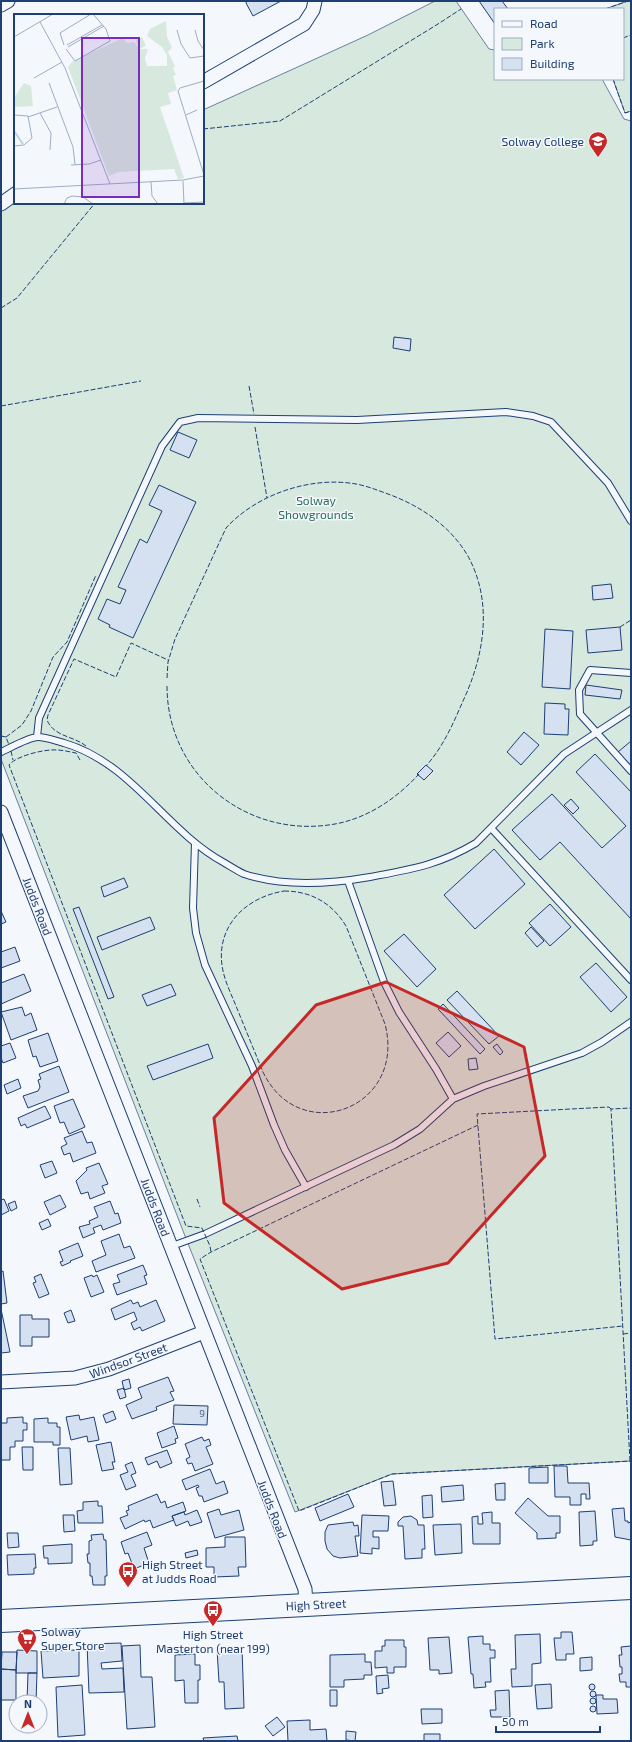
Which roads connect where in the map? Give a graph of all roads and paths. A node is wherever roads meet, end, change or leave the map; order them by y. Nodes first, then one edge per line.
1 (8, 1) edge
2 (315, 1) edge
3 (1, 5) edge
4 (204, 81) edge
5 (14, 195) edge
6 (1, 204) edge
7 (631, 521) edge
8 (631, 673) edge
9 (631, 710) edge
10 (596, 732) junction
11 (36, 737) junction
12 (1, 752) edge
13 (631, 770) edge
14 (1, 812) edge
15 (491, 828) junction
16 (195, 843) junction
17 (348, 881) junction
18 (631, 980) edge
19 (631, 1022) edge
20 (453, 1099) junction
21 (306, 1187) junction
22 (172, 1246) junction
23 (204, 1332) junction
24 (1, 1382) edge
25 (631, 1588) edge
26 (306, 1604) junction
27 (1, 1620) edge

1 - 3 street
2 - 4 street
5 - 6 street
7 - 11 lane
8 - 10 lane
9 - 10 lane
10 - 13 lane
10 - 15 lane
11 - 12 lane
11 - 16 lane
14 - 22 street, Judds Road
15 - 17 lane
15 - 18 lane
16 - 17 lane
16 - 21 lane
17 - 20 lane
19 - 20 lane
20 - 21 lane
21 - 22 lane
22 - 23 street, Judds Road
23 - 24 street, Windsor Street
23 - 26 street, Judds Road
25 - 26 highway, High Street
26 - 27 highway, High Street

